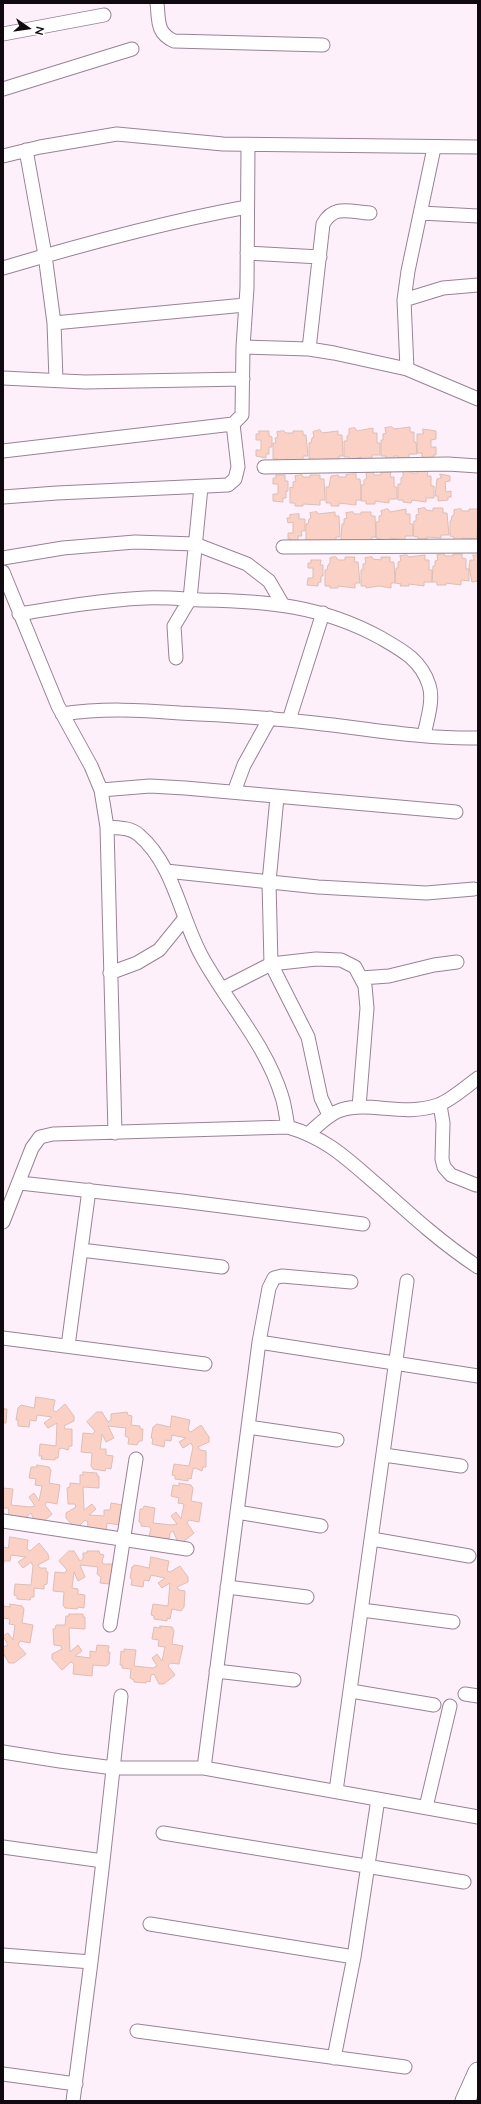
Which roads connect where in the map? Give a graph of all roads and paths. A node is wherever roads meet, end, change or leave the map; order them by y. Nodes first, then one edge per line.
1 (157, 3) edge
2 (104, 15) dead end
3 (3, 34) edge
4 (323, 45) dead end
5 (132, 48) dead end
6 (3, 89) edge
7 (248, 145) junction
8 (478, 147) edge
9 (434, 148) junction
10 (26, 150) junction
11 (3, 156) edge
12 (247, 207) junction
13 (370, 213) dead end
14 (421, 213) junction
15 (478, 216) edge
16 (247, 253) junction
17 (45, 255) junction
18 (320, 257) junction
19 (3, 268) edge
20 (478, 285) edge
21 (404, 300) junction
22 (245, 305) junction
23 (54, 323) junction
24 (243, 347) junction
25 (309, 349) junction
26 (407, 369) junction
27 (3, 378) edge
28 (243, 379) junction
29 (56, 380) junction
30 (478, 399) edge
31 (233, 424) junction
32 (3, 451) edge
33 (478, 466) edge
34 (264, 467) dead end
35 (201, 487) junction
36 (3, 497) edge
37 (195, 544) junction
38 (478, 546) edge
39 (283, 547) dead end
40 (3, 558) edge
41 (3, 572) edge
42 (190, 599) junction
43 (283, 605) junction
44 (323, 613) junction
45 (19, 614) junction
46 (176, 658) dead end
47 (62, 714) junction
48 (270, 718) junction
49 (289, 720) junction
50 (424, 735) junction
51 (478, 738) edge
52 (101, 790) junction
53 (234, 792) junction
54 (277, 797) junction
55 (456, 812) dead end
56 (107, 827) junction
57 (166, 871) junction
58 (269, 882) junction
59 (474, 889) dead end
60 (185, 918) junction
61 (457, 962) dead end
62 (271, 964) junction
63 (110, 973) junction
64 (360, 978) junction
65 (222, 989) junction
66 (478, 1078) edge
67 (440, 1105) junction
68 (359, 1107) junction
69 (330, 1115) junction
70 (288, 1127) junction
71 (115, 1133) junction
72 (309, 1133) junction
73 (20, 1183) junction
74 (476, 1185) dead end
75 (89, 1190) junction
76 (3, 1222) edge
77 (363, 1224) dead end
78 (81, 1250) junction
79 (222, 1267) dead end
80 (478, 1267) edge
81 (407, 1281) dead end
82 (351, 1282) dead end
83 (3, 1338) edge
84 (258, 1342) junction
85 (68, 1346) junction
86 (397, 1362) junction
87 (205, 1364) dead end
88 (478, 1376) edge
89 (248, 1427) junction
90 (338, 1440) dead end
91 (384, 1455) junction
92 (136, 1459) dead end
93 (461, 1466) dead end
94 (237, 1512) junction
95 (3, 1521) edge
96 (321, 1526) dead end
97 (372, 1539) junction
98 (125, 1540) junction
99 (187, 1549) dead end
100 (469, 1556) dead end
101 (227, 1587) junction
102 (307, 1597) dead end
103 (362, 1610) junction
104 (453, 1622) dead end
105 (110, 1626) dead end
106 (216, 1671) junction
107 (294, 1680) dead end
108 (352, 1691) junction
109 (465, 1694) dead end
110 (121, 1696) dead end
111 (478, 1696) edge
112 (434, 1705) dead end
113 (450, 1706) dead end
114 (3, 1752) edge
115 (114, 1768) junction
116 (204, 1768) junction
117 (336, 1791) junction
118 (378, 1798) junction
119 (426, 1807) junction
120 (478, 1817) edge
121 (163, 1833) dead end
122 (3, 1847) edge
123 (102, 1861) junction
124 (368, 1867) junction
125 (464, 1882) dead end
126 (150, 1924) dead end
127 (3, 1955) edge
128 (354, 1957) junction
129 (91, 1962) junction
130 (137, 2031) dead end
131 (334, 2058) junction
132 (404, 2067) dead end
133 (478, 2072) edge
134 (3, 2074) edge
135 (76, 2084) junction
136 (73, 2101) edge
137 (465, 2101) edge

1 - 4 street
2 - 3 street
5 - 6 street
7 - 9 street
7 - 10 street
7 - 12 street
8 - 9 street
9 - 14 street
10 - 11 street
10 - 17 street
12 - 16 street
12 - 17 street
13 - 18 street
14 - 15 street
14 - 21 street
16 - 18 street
16 - 22 street
17 - 19 street
17 - 23 street
18 - 25 street
20 - 21 street
21 - 26 street
22 - 23 street
22 - 24 street
23 - 29 street
24 - 25 street
24 - 28 street
25 - 26 street
26 - 30 street
27 - 29 street
28 - 29 street
28 - 31 street
31 - 32 street
31 - 35 street
33 - 34 street
35 - 36 street
35 - 37 street
37 - 40 street
37 - 42 street
37 - 43 street
38 - 39 street
41 - 45 street
42 - 43 street
42 - 45 street
42 - 46 street
43 - 44 street
44 - 49 street
44 - 50 street
45 - 47 street
47 - 48 street
47 - 52 street
48 - 49 street
48 - 53 street
49 - 50 street
50 - 51 street
52 - 53 street
52 - 56 street
53 - 54 street
54 - 55 street
54 - 58 street
56 - 57 street
56 - 63 street
57 - 58 street
57 - 60 street
58 - 59 street
58 - 62 street
60 - 63 street
60 - 65 street
61 - 64 street
62 - 64 street
62 - 65 street
62 - 69 street
63 - 71 street
64 - 68 street
65 - 70 street
66 - 67 street
67 - 68 street
67 - 74 street
68 - 69 street
69 - 72 street
70 - 71 street
70 - 72 street
71 - 73 street
72 - 80 street
73 - 75 street
73 - 76 street
75 - 77 street
75 - 78 street
78 - 79 street
78 - 85 street
81 - 86 street
82 - 84 street
83 - 85 street
84 - 86 street
84 - 89 street
85 - 87 street
86 - 88 street
86 - 91 street
89 - 90 street
89 - 94 street
91 - 93 street
91 - 97 street
92 - 98 street
94 - 96 street
94 - 101 street
95 - 98 street
97 - 100 street
97 - 103 street
98 - 99 street
98 - 105 street
101 - 102 street
101 - 106 street
103 - 104 street
103 - 108 street
106 - 107 street
106 - 116 street
108 - 112 street
108 - 117 street
109 - 111 street
110 - 115 street
113 - 119 street
114 - 115 street
115 - 116 street
115 - 123 street
116 - 117 street
117 - 118 street
118 - 119 street
118 - 124 street
119 - 120 street
121 - 124 street
122 - 123 street
123 - 129 street
124 - 125 street
124 - 128 street
126 - 128 street
127 - 129 street
128 - 131 street
129 - 135 street
130 - 131 street
131 - 132 street
133 - 137 street
134 - 135 street
135 - 136 street

